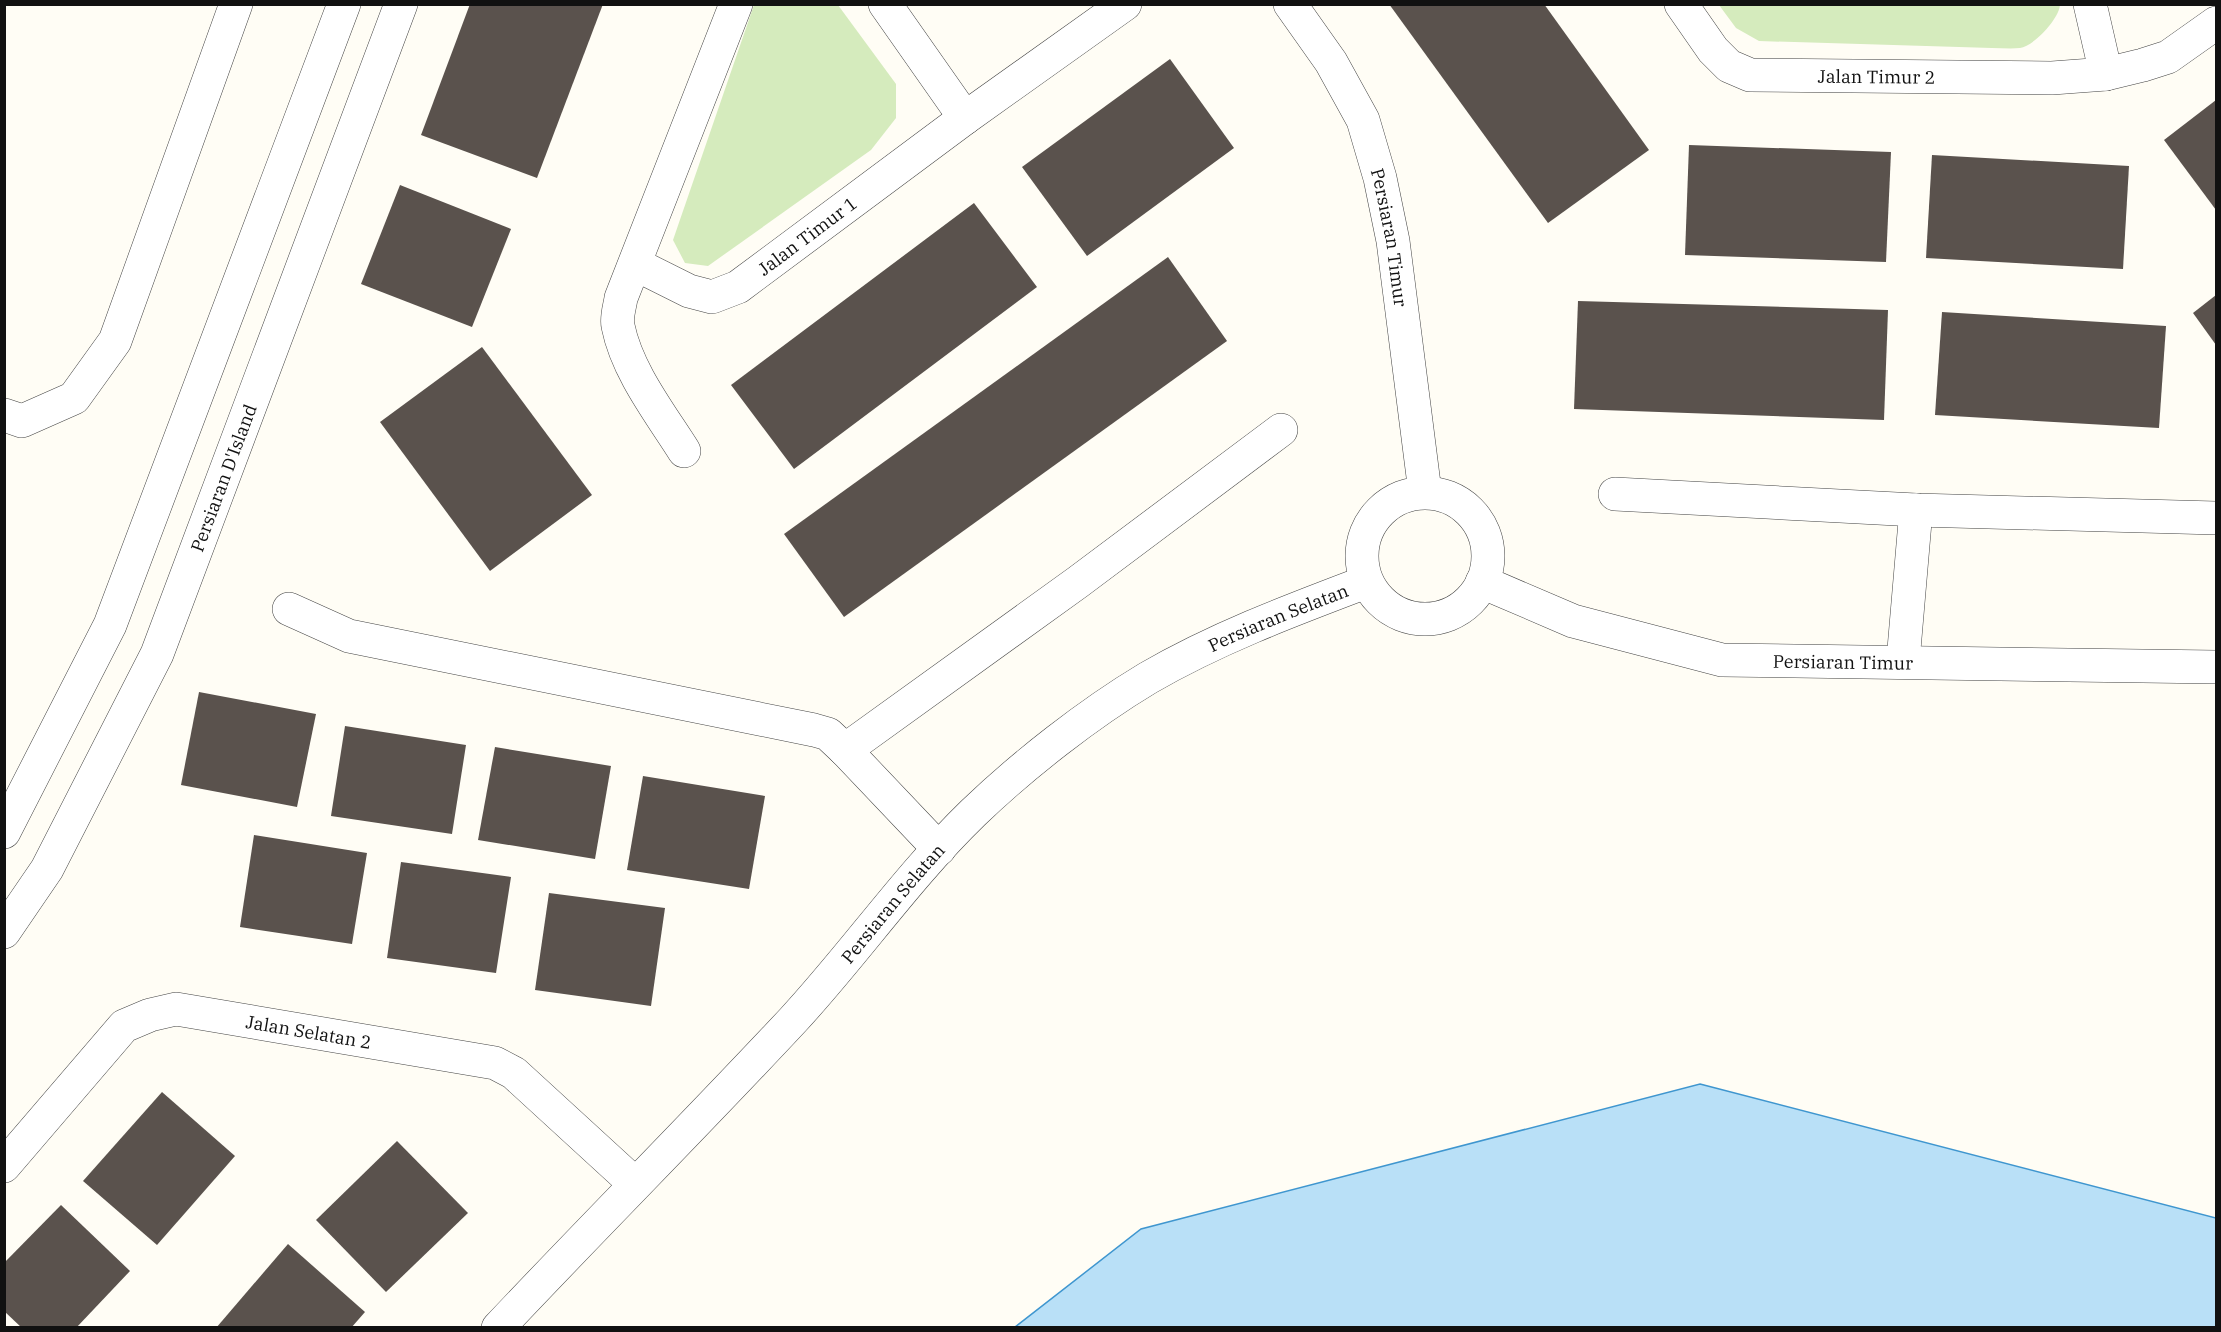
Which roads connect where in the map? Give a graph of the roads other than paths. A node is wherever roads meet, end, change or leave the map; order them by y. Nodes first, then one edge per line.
1 (236, 4) edge
2 (344, 4) edge
3 (401, 4) edge
4 (736, 4) edge
5 (885, 4) edge
6 (1125, 4) edge
7 (1290, 4) edge
8 (1681, 4) edge
9 (2090, 4) edge
10 (2217, 23) edge
11 (2106, 74) junction
12 (965, 118) junction
13 (635, 264) junction
14 (4, 414) edge
15 (1281, 430) dead end
16 (684, 451) dead end
17 (1425, 492) junction
18 (1616, 494) dead end
19 (1916, 510) junction
20 (2217, 518) edge
21 (1366, 582) junction
22 (1482, 582) junction
23 (289, 609) dead end
24 (1903, 661) junction
25 (2217, 667) edge
26 (845, 750) junction
27 (4, 832) edge
28 (939, 849) junction
29 (4, 932) edge
30 (4, 1166) edge
31 (634, 1183) junction
32 (498, 1328) edge

1 - 14 street
2 - 27 street
3 - 29 street, Persiaran D'Island
4 - 13 street
5 - 12 street
6 - 12 street, Jalan Timur 1
7 - 17 street, Persiaran Timur
8 - 11 street, Jalan Timur 2
9 - 11 street
10 - 11 street, Jalan Timur 2
12 - 13 street, Jalan Timur 1
13 - 16 street
15 - 26 street
17 - 21 street
17 - 22 street
18 - 19 street
19 - 20 street
19 - 24 street
21 - 22 street
21 - 28 street, Persiaran Selatan
22 - 24 street, Persiaran Timur
23 - 26 street
24 - 25 street, Persiaran Timur
26 - 28 street
28 - 31 street, Persiaran Selatan
30 - 31 street, Jalan Selatan 2
31 - 32 street, Persiaran Selatan

